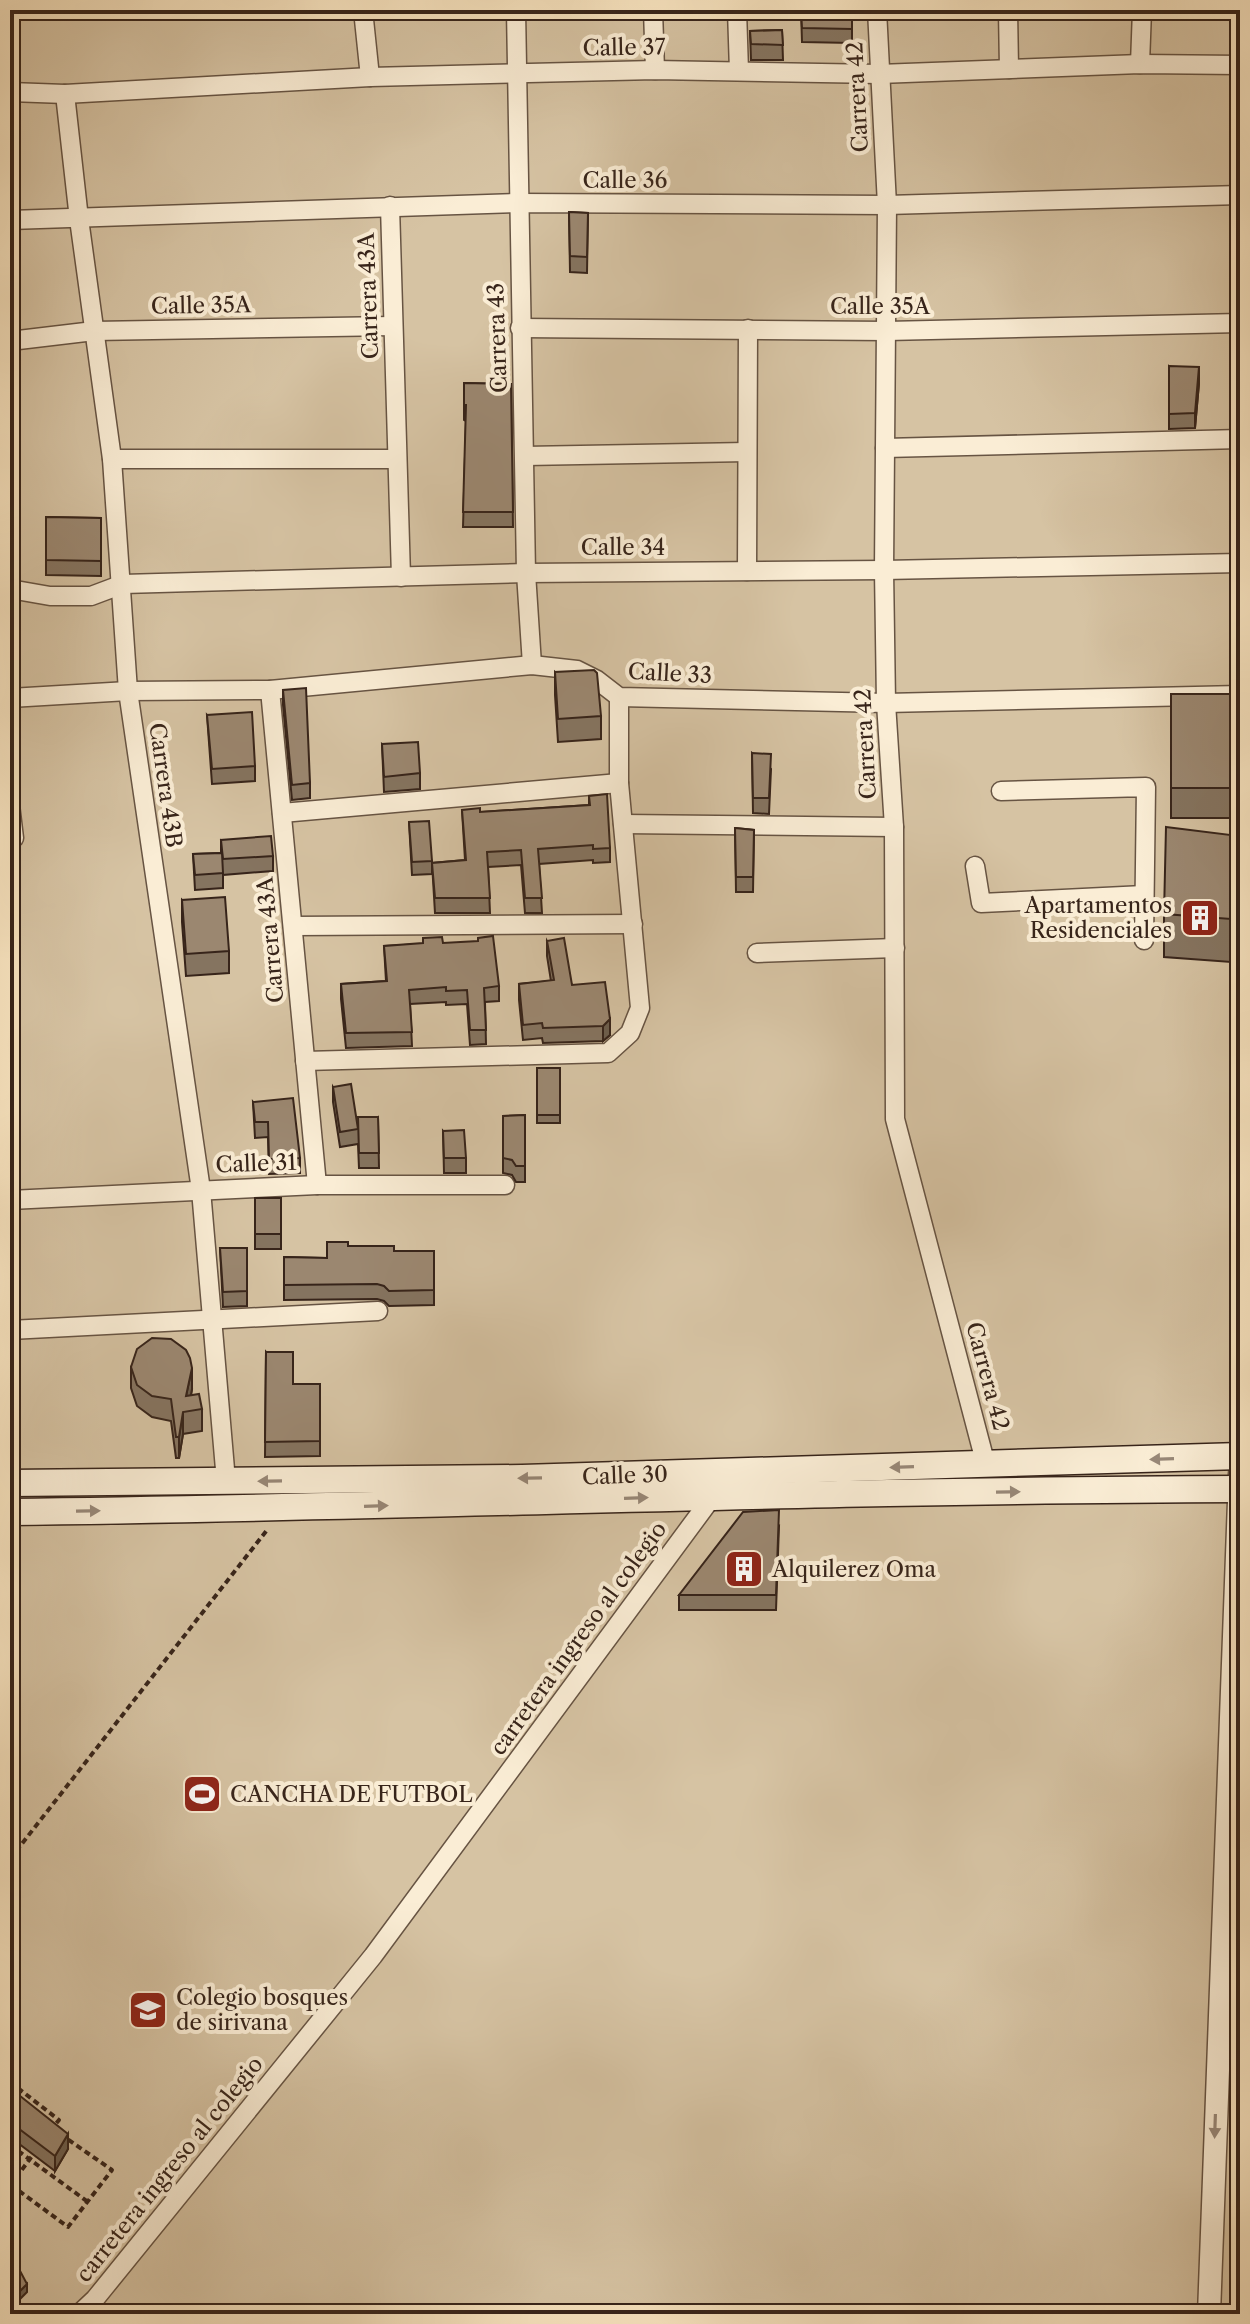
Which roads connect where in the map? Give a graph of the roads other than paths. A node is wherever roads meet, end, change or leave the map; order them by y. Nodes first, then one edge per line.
1 (363, 10) edge
2 (516, 10) edge
3 (653, 10) edge
4 (737, 10) edge
5 (877, 10) edge
6 (1008, 10) edge
7 (1142, 10) edge
8 (1140, 64) junction
9 (1240, 65) edge
10 (1009, 69) junction
11 (655, 70) junction
12 (739, 71) junction
13 (516, 73) junction
14 (879, 74) junction
15 (370, 77) junction
16 (10, 92) edge
17 (65, 94) junction
18 (1240, 195) edge
19 (518, 203) junction
20 (887, 205) junction
21 (390, 206) junction
22 (79, 219) junction
23 (10, 220) edge
24 (1240, 323) edge
25 (393, 326) junction
26 (520, 328) junction
27 (748, 329) junction
28 (94, 331) junction
29 (887, 331) junction
30 (10, 341) edge
31 (1240, 439) edge
32 (885, 448) junction
33 (747, 452) junction
34 (525, 456) junction
35 (112, 459) junction
36 (397, 459) junction
37 (1240, 563) edge
38 (884, 570) junction
39 (747, 571) junction
40 (526, 573) junction
41 (401, 577) junction
42 (123, 584) junction
43 (10, 589) edge
44 (532, 665) junction
45 (270, 690) junction
46 (128, 691) junction
47 (1240, 695) edge
48 (619, 697) junction
49 (10, 698) edge
50 (886, 703) junction
51 (619, 783) junction
52 (1001, 791) dead end
53 (10, 805) edge
54 (282, 813) junction
55 (623, 824) junction
56 (894, 827) junction
57 (12, 838) edge
58 (975, 866) dead end
59 (1144, 895) junction
60 (633, 924) junction
61 (293, 926) junction
62 (1144, 940) dead end
63 (895, 948) junction
64 (757, 953) dead end
65 (305, 1061) junction
66 (317, 1185) junction
67 (505, 1185) dead end
68 (201, 1190) junction
69 (10, 1200) edge
70 (378, 1311) dead end
71 (211, 1319) junction
72 (10, 1330) edge
73 (1240, 1456) edge
74 (986, 1465) junction
75 (226, 1481) junction
76 (10, 1483) edge
77 (712, 1484) junction
78 (1239, 1484) edge
79 (10, 1512) edge
80 (79, 2314) edge
81 (1209, 2314) edge

1 - 15 street
2 - 13 street, Carrera 43
3 - 11 street
4 - 12 street
5 - 14 street, Carrera 42
6 - 10 street
7 - 8 street
8 - 9 street, Calle 37
8 - 10 street, Calle 37
10 - 14 street, Calle 37
11 - 12 street, Calle 37
11 - 13 street, Calle 37
12 - 14 street, Calle 37
13 - 15 street, Calle 37
13 - 19 street, Carrera 43
14 - 20 street, Carrera 42
15 - 17 street, Calle 37
16 - 17 street, Calle 37
17 - 22 street, Carrera 43B
18 - 20 street, Calle 36
19 - 20 street, Calle 36
19 - 21 street, Calle 36
19 - 26 street, Carrera 43
20 - 29 street, Carrera 42
21 - 22 street, Calle 36
21 - 25 street, Carrera 43A
22 - 23 street, Calle 36
22 - 28 street, Carrera 43B
24 - 29 street, Calle 35A
25 - 28 street, Calle 35A
25 - 36 street, Carrera 43A
26 - 27 street, Calle 35A
26 - 34 street, Carrera 43
27 - 29 street, Calle 35A
27 - 33 street
28 - 30 street, Calle 35A
28 - 35 street, Carrera 43B
29 - 32 street, Carrera 42
31 - 32 street
32 - 38 street, Carrera 42
33 - 34 street
33 - 39 street
34 - 40 street, Carrera 43
35 - 36 street
35 - 42 street, Carrera 43B
36 - 41 street, Carrera 43A
37 - 38 street, Calle 34
38 - 39 street, Calle 34
38 - 50 street, Carrera 42
39 - 40 street, Calle 34
40 - 41 street, Calle 34
40 - 44 street, Carrera 43
41 - 42 street, Calle 34
42 - 43 street, Calle 34
42 - 46 street, Carrera 43B
44 - 45 street, Calle 33
44 - 48 street, Calle 33
45 - 46 street, Calle 33
45 - 54 street, Carrera 43A
46 - 49 street, Calle 33
46 - 68 street, Carrera 43B
47 - 50 street, Calle 33
48 - 50 street, Calle 33
48 - 51 street
50 - 56 street, Carrera 42
51 - 54 street
51 - 55 street
52 - 59 street
53 - 57 street
54 - 61 street, Carrera 43A
55 - 56 street
55 - 60 street
56 - 63 street, Carrera 42
58 - 59 street
59 - 62 street
60 - 61 street
60 - 65 street
61 - 65 street, Carrera 43A
63 - 64 street
63 - 74 street, Carrera 42
65 - 66 street, Carrera 43A
66 - 67 street, Calle 31
66 - 68 street, Calle 31
68 - 69 street, Calle 31
68 - 71 street, Carrera 43B
70 - 71 street
71 - 72 street
71 - 75 street, Carrera 43B
73 -> 74 main road, Calle 30
74 -> 77 main road, Calle 30
75 - 76 main road, Calle 30
77 -> 75 main road, Calle 30
77 -> 78 main road, Calle 30
79 -> 77 main road, Calle 30
77 - 80 street, carretera ingreso al colegio
78 -> 81 street

